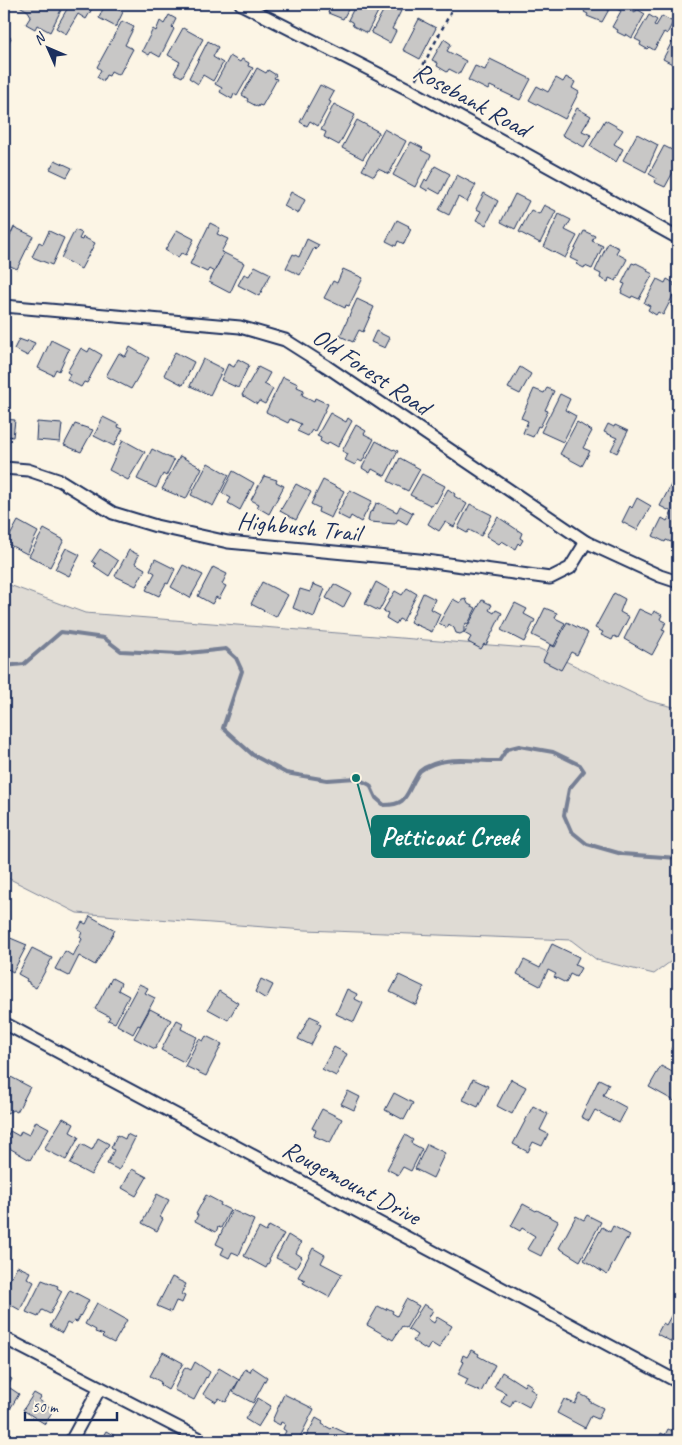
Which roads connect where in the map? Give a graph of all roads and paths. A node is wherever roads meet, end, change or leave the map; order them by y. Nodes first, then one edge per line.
1 (241, 4) edge
2 (455, 4) edge
3 (410, 90) junction
4 (678, 238) edge
5 (4, 306) edge
6 (4, 468) edge
7 (586, 542) junction
8 (678, 582) edge
9 (4, 1023) edge
10 (4, 1338) edge
11 (678, 1382) edge
12 (100, 1388) junction
13 (189, 1438) edge
14 (71, 1441) edge
15 (204, 1441) edge

1 - 3 street, Rosebank Road
2 - 3 path
3 - 4 street, Rosebank Road
5 - 7 street, Old Forest Road
6 - 7 street, Highbush Trail
7 - 8 street, Old Forest Road
9 - 11 street, Rougemount Drive
10 - 12 street
12 - 13 street
12 - 14 street
13 - 15 street

